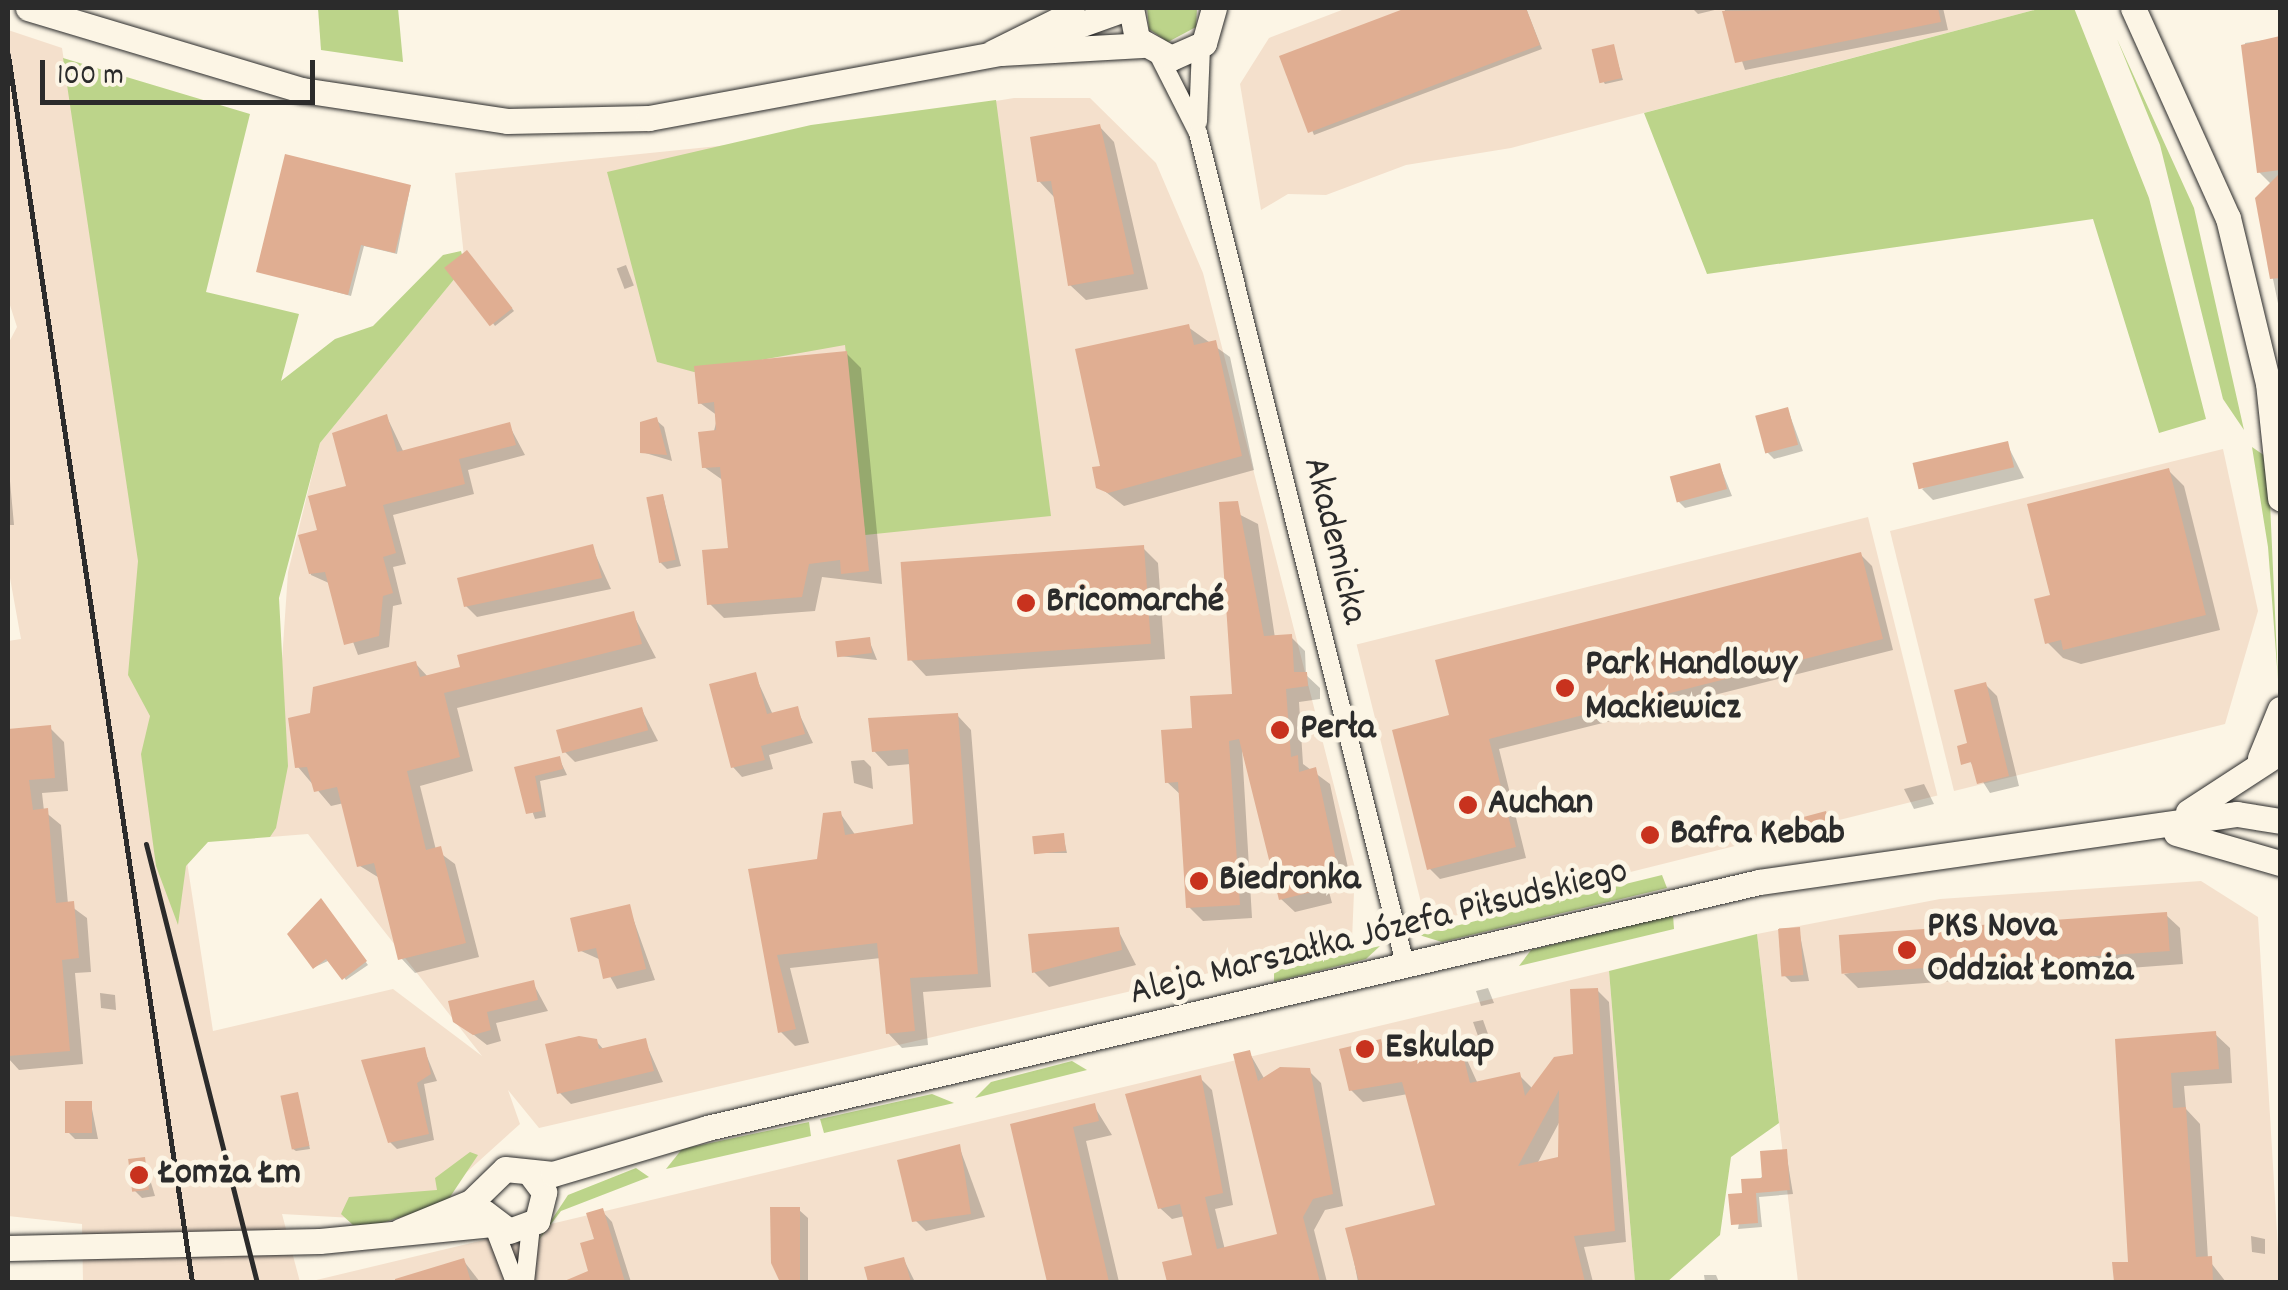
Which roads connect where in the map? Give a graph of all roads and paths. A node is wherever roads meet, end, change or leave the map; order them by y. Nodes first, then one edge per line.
1 (28, 8) edge
2 (1076, 8) edge
3 (1129, 8) edge
4 (1233, 8) edge
5 (2133, 8) edge
6 (1209, 27) edge
7 (1150, 50) junction
8 (988, 55) junction
9 (1198, 133) junction
10 (2280, 498) edge
11 (2280, 709) edge
12 (2262, 761) edge
13 (2273, 821) edge
14 (2146, 828) junction
15 (2280, 863) edge
16 (1404, 964) junction
17 (637, 1148) junction
18 (529, 1172) junction
19 (482, 1192) junction
20 (538, 1217) junction
21 (493, 1224) junction
22 (400, 1231) junction
23 (8, 1248) edge
24 (515, 1282) edge
25 (525, 1282) edge

1 - 8 street
2 - 8 street
3 - 7 street
3 - 8 street
4 - 6 street
5 - 10 street
6 - 7 street
6 - 9 street, Akademicka
7 - 8 street
7 - 9 street, Akademicka
9 - 16 street, Akademicka
11 - 12 street
12 - 13 street, Aleja Marszałka Józefa Piłsudskiego
12 - 14 street, Aleja Marszałka Józefa Piłsudskiego
13 - 14 street, Aleja Marszałka Józefa Piłsudskiego
14 - 15 street
14 - 16 street, Aleja Marszałka Józefa Piłsudskiego
16 - 17 street, Aleja Marszałka Józefa Piłsudskiego
17 - 18 street, Aleja Marszałka Józefa Piłsudskiego
17 - 20 street, Aleja Marszałka Józefa Piłsudskiego
18 - 19 street, Aleja Marszałka Józefa Piłsudskiego
18 - 20 street
19 - 21 street
19 - 22 street, Aleja Marszałka Józefa Piłsudskiego
20 - 21 street, Aleja Marszałka Józefa Piłsudskiego
20 - 25 street
21 - 22 street, Aleja Marszałka Józefa Piłsudskiego
21 - 24 street
22 - 23 street, Aleja Marszałka Józefa Piłsudskiego

